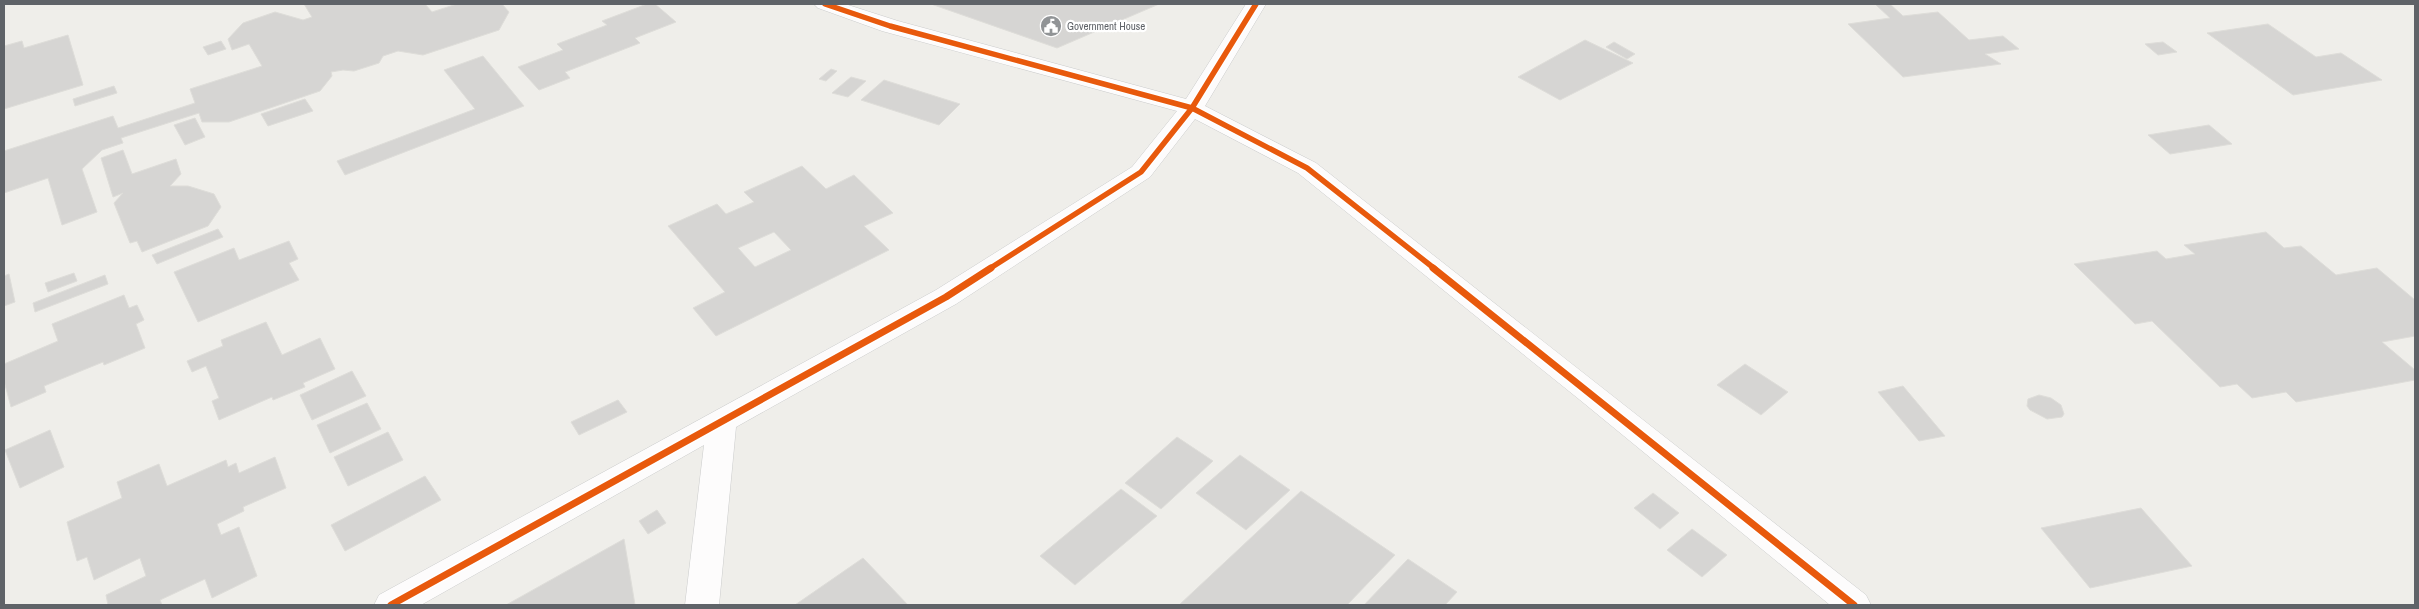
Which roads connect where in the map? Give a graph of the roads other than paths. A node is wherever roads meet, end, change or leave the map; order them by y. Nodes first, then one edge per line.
1 (825, 4) edge
2 (1256, 4) edge
3 (1192, 108) junction
4 (722, 421) junction
5 (391, 605) edge
6 (702, 605) edge
7 (1854, 605) edge

1 - 3 street
2 - 3 street
3 - 4 street
3 - 7 street
4 - 5 street
4 - 6 street

